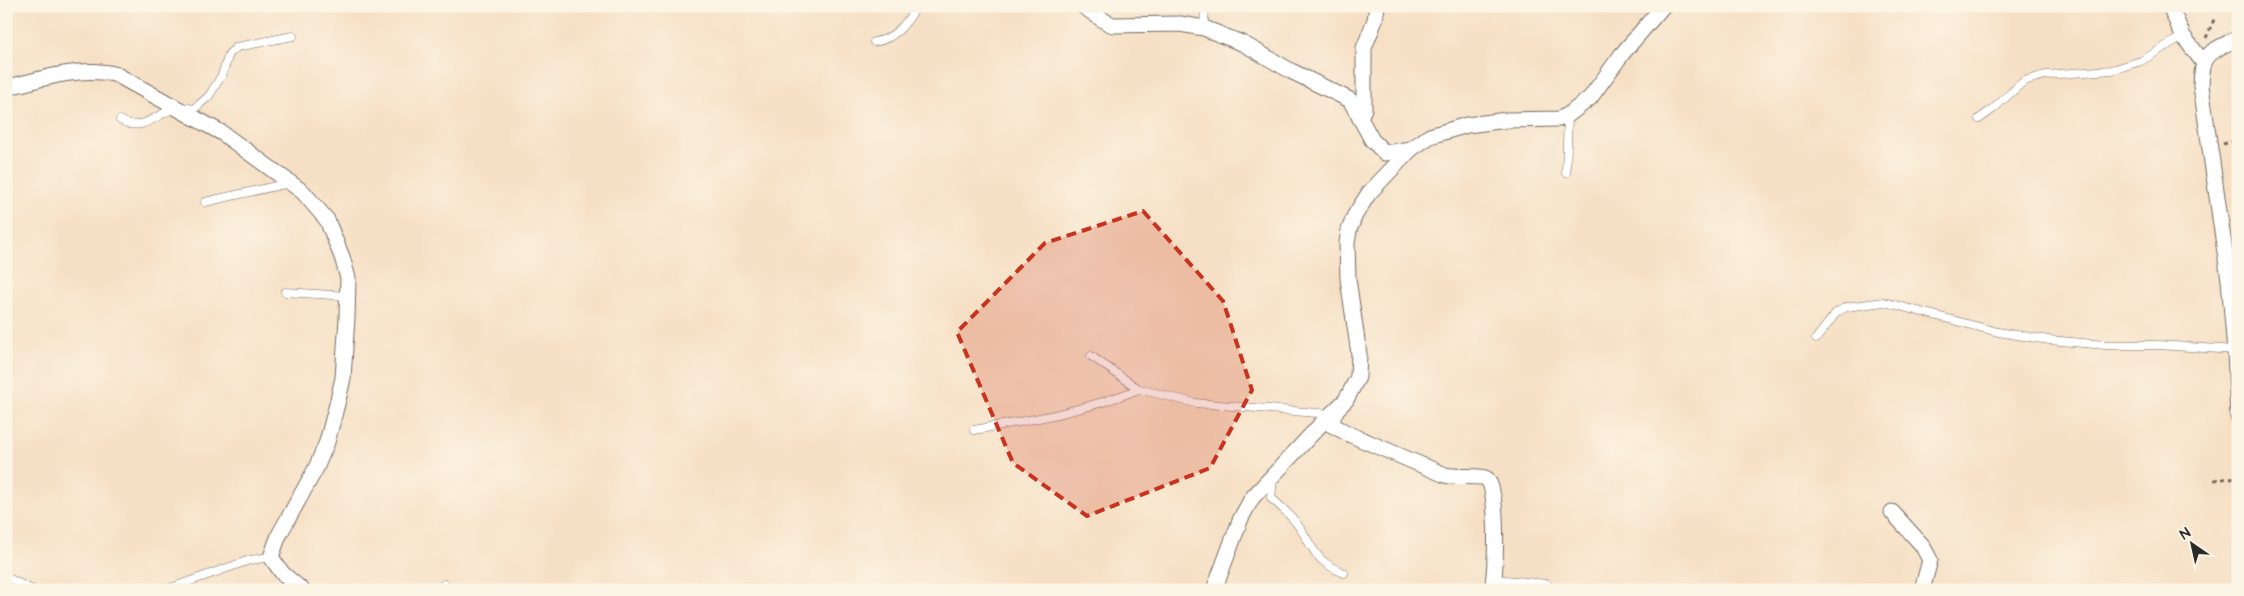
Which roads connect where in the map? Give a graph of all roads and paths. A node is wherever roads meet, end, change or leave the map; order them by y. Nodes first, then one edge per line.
1 (917, 6) edge
2 (1083, 6) edge
3 (1205, 6) edge
4 (1377, 6) edge
5 (1663, 6) edge
6 (2170, 6) edge
7 (2215, 17) dead end
8 (1204, 28) junction
9 (293, 36) dead end
10 (2183, 36) junction
11 (2238, 38) edge
12 (874, 42) dead end
13 (2200, 57) junction
14 (6, 88) edge
15 (176, 107) junction
16 (1568, 115) junction
17 (1360, 117) junction
18 (1979, 119) dead end
19 (120, 120) dead end
20 (1412, 149) junction
21 (1566, 173) dead end
22 (291, 182) junction
23 (205, 202) dead end
24 (285, 292) dead end
25 (348, 296) junction
26 (1816, 339) dead end
27 (2237, 350) edge
28 (1091, 356) dead end
29 (1138, 389) junction
30 (1335, 411) junction
31 (2238, 417) edge
32 (974, 430) dead end
33 (1273, 474) junction
34 (2238, 476) edge
35 (2214, 480) dead end
36 (1892, 512) dead end
37 (273, 559) junction
38 (1344, 573) dead end
39 (6, 577) edge
40 (1494, 584) edge
41 (1547, 584) dead end
42 (33, 590) edge
43 (165, 590) edge
44 (302, 590) edge
45 (1214, 590) edge
46 (1922, 590) edge

1 - 12 lane
2 - 8 street
3 - 8 lane
4 - 17 street
5 - 16 street
6 - 10 street
7 - 13 path
8 - 17 street
9 - 15 lane
10 - 13 street
10 - 18 lane
11 - 13 street
13 - 27 street
14 - 15 street
15 - 19 lane
15 - 22 street
16 - 20 street
16 - 21 lane
17 - 20 street
20 - 30 street
22 - 23 lane
22 - 25 street
24 - 25 lane
25 - 37 street
26 - 27 lane
27 - 31 street
28 - 29 lane
29 - 30 lane
29 - 32 lane
30 - 33 street
30 - 40 street
33 - 38 lane
33 - 45 street
34 - 35 path
36 - 46 street
37 - 43 lane
37 - 44 street
39 - 42 lane
40 - 41 lane

